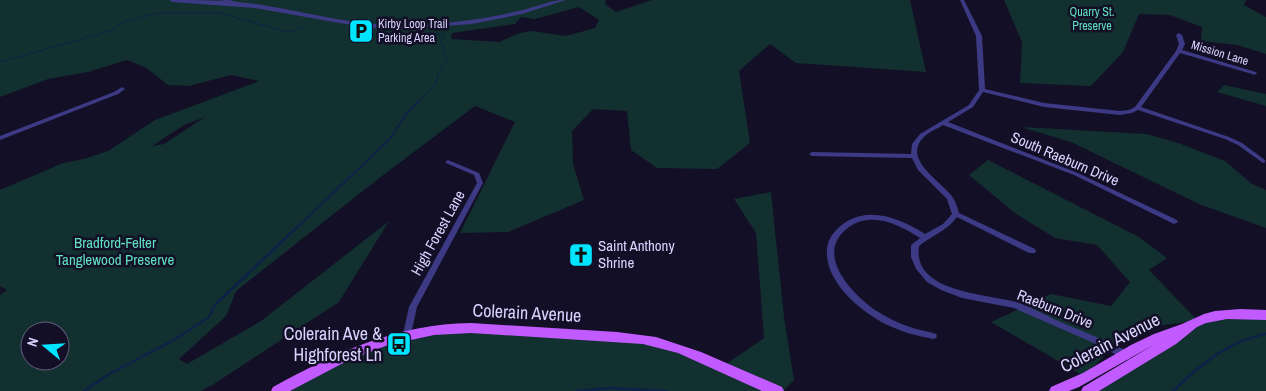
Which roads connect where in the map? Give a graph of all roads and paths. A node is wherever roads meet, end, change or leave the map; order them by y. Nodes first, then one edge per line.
1 (172, 0) edge
2 (222, 0) edge
3 (563, 0) edge
4 (962, 0) edge
5 (255, 6) junction
6 (1179, 35) dead end
7 (1179, 51) junction
8 (1254, 73) dead end
9 (122, 89) dead end
10 (982, 90) junction
11 (1137, 108) junction
12 (944, 123) junction
13 (0, 138) edge
14 (812, 154) dead end
15 (914, 156) junction
16 (1263, 161) dead end
17 (448, 162) dead end
18 (956, 214) junction
19 (1174, 222) dead end
20 (924, 237) junction
21 (1032, 251) dead end
22 (1266, 315) edge
23 (1182, 329) junction
24 (407, 334) junction
25 (933, 336) dead end
26 (1124, 354) junction
27 (1138, 362) junction
28 (278, 391) edge
29 (777, 391) edge
30 (1056, 391) edge
31 (1088, 391) edge

1 - 5 street
2 - 5 street
3 - 5 street
4 - 10 street
6 - 7 street
7 - 8 street, Mission Lane
7 - 11 street
9 - 13 street
10 - 11 street
10 - 12 street
11 - 16 street
12 - 15 street
12 - 19 street, South Raeburn Drive
14 - 15 street
15 - 18 street
17 - 24 street, High Forest Lane
18 - 20 street
18 - 21 street
20 - 25 street
20 - 26 street, Raeburn Drive
22 - 23 main road, Colerain Avenue
23 - 26 main road, Colerain Avenue
23 - 27 main road, Colerain Avenue
24 - 28 main road, Colerain Avenue
24 - 29 main road, Colerain Avenue
26 - 27 street, Raeburn Drive
26 - 30 main road, Colerain Avenue
27 - 31 main road, Colerain Avenue

